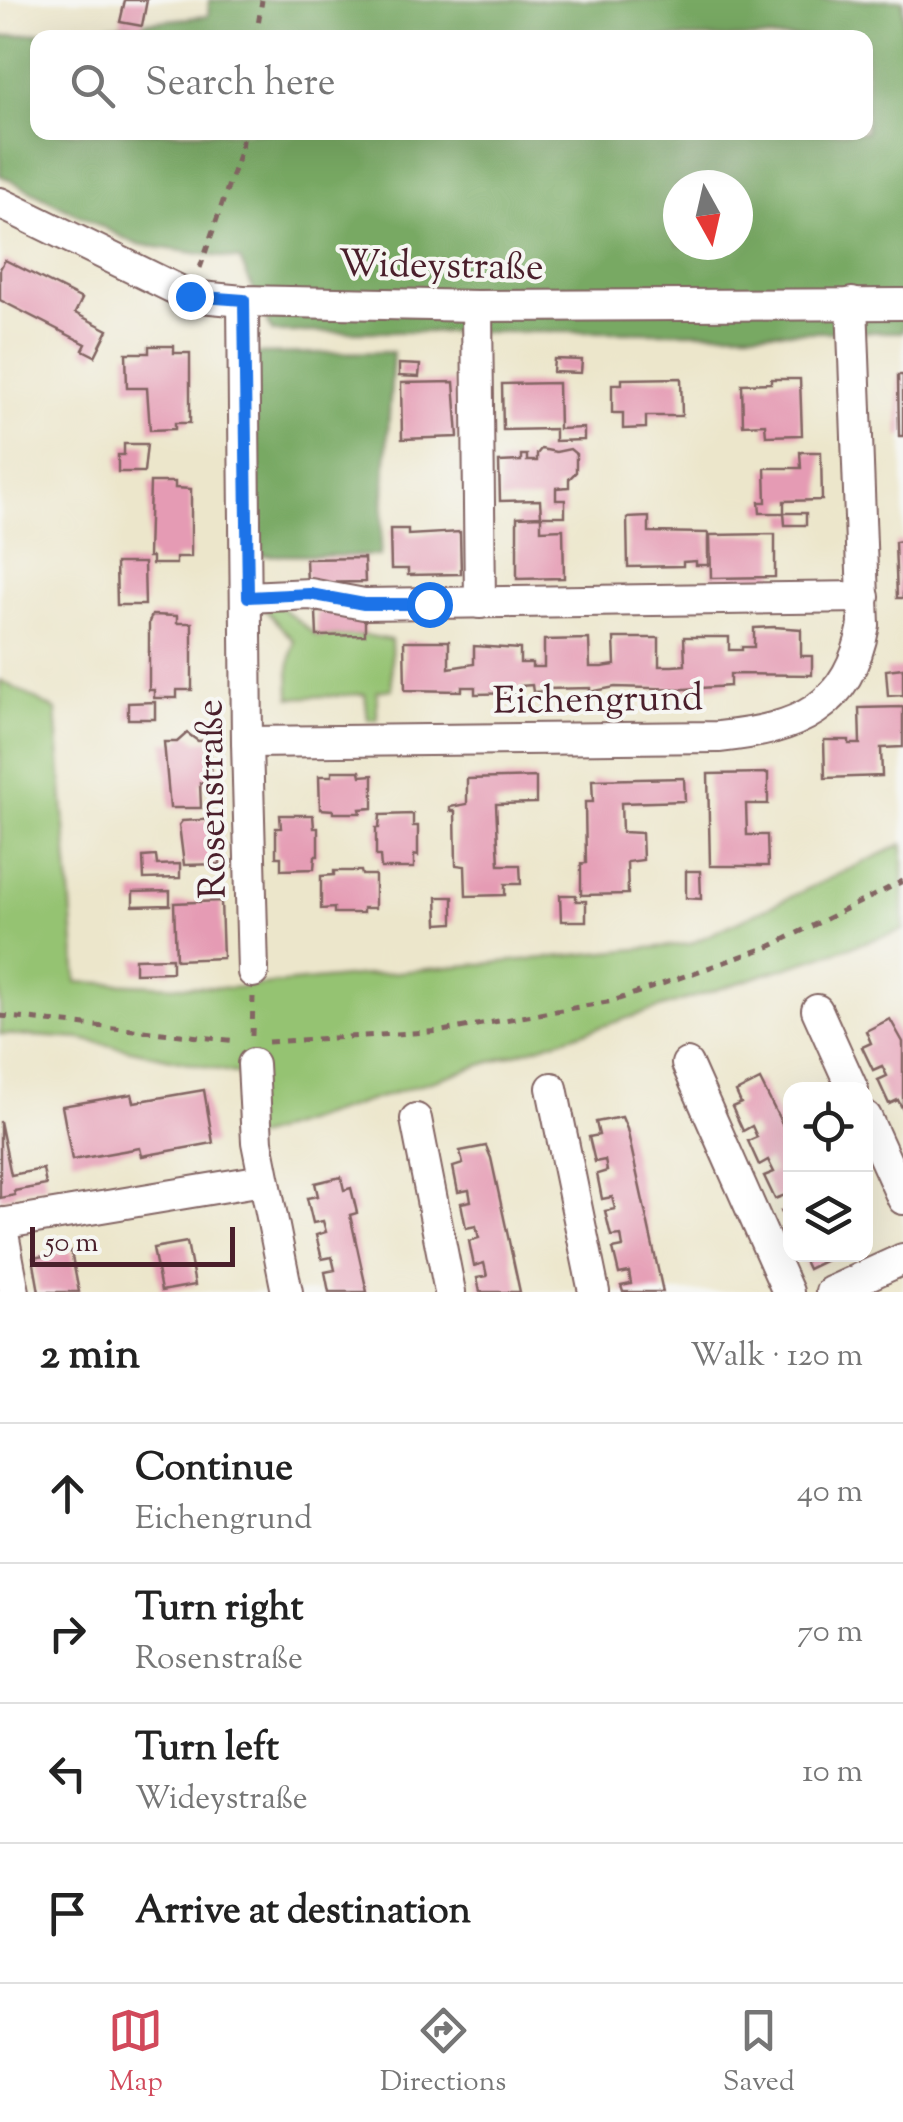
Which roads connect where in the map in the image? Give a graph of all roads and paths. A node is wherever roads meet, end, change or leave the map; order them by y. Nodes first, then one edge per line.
1 (262, 0) edge
2 (257, 30) edge
3 (242, 140) edge
4 (0, 203) edge
5 (190, 296) junction
6 (244, 300) junction
7 (852, 303) junction
8 (903, 304) edge
9 (477, 306) junction
10 (248, 597) junction
11 (864, 597) junction
12 (480, 604) junction
13 (248, 742) junction
14 (903, 881) edge
15 (254, 972) joint
16 (817, 1010) dead end
17 (0, 1016) edge
18 (252, 1053) junction
19 (687, 1064) dead end
20 (849, 1082) edge
21 (552, 1088) dead end
22 (416, 1118) dead end
23 (873, 1133) edge
24 (264, 1180) junction
25 (903, 1199) edge
26 (1, 1223) edge
27 (903, 1259) edge
28 (14, 1292) edge
29 (287, 1292) edge
30 (450, 1292) edge
31 (594, 1292) edge
32 (788, 1292) edge
33 (831, 1292) edge

1 - 2 path
3 - 5 path
4 - 5 street, Wideystraße
5 - 6 street, Wideystraße
6 - 9 street, Wideystraße
6 - 10 street, Rosenstraße
7 - 8 street, Wideystraße
7 - 9 street, Wideystraße
7 - 11 street, Eichengrund
9 - 12 street
10 - 12 street
10 - 13 street, Rosenstraße
11 - 12 street
11 - 13 street, Eichengrund
13 - 15 street, Rosenstraße
14 - 18 path
15 - 18 path
16 - 20 street
17 - 18 path
18 - 24 street
19 - 32 street
21 - 31 street
22 - 30 street
23 - 25 street
24 - 26 street
24 - 29 street
26 - 28 street
27 - 33 street

